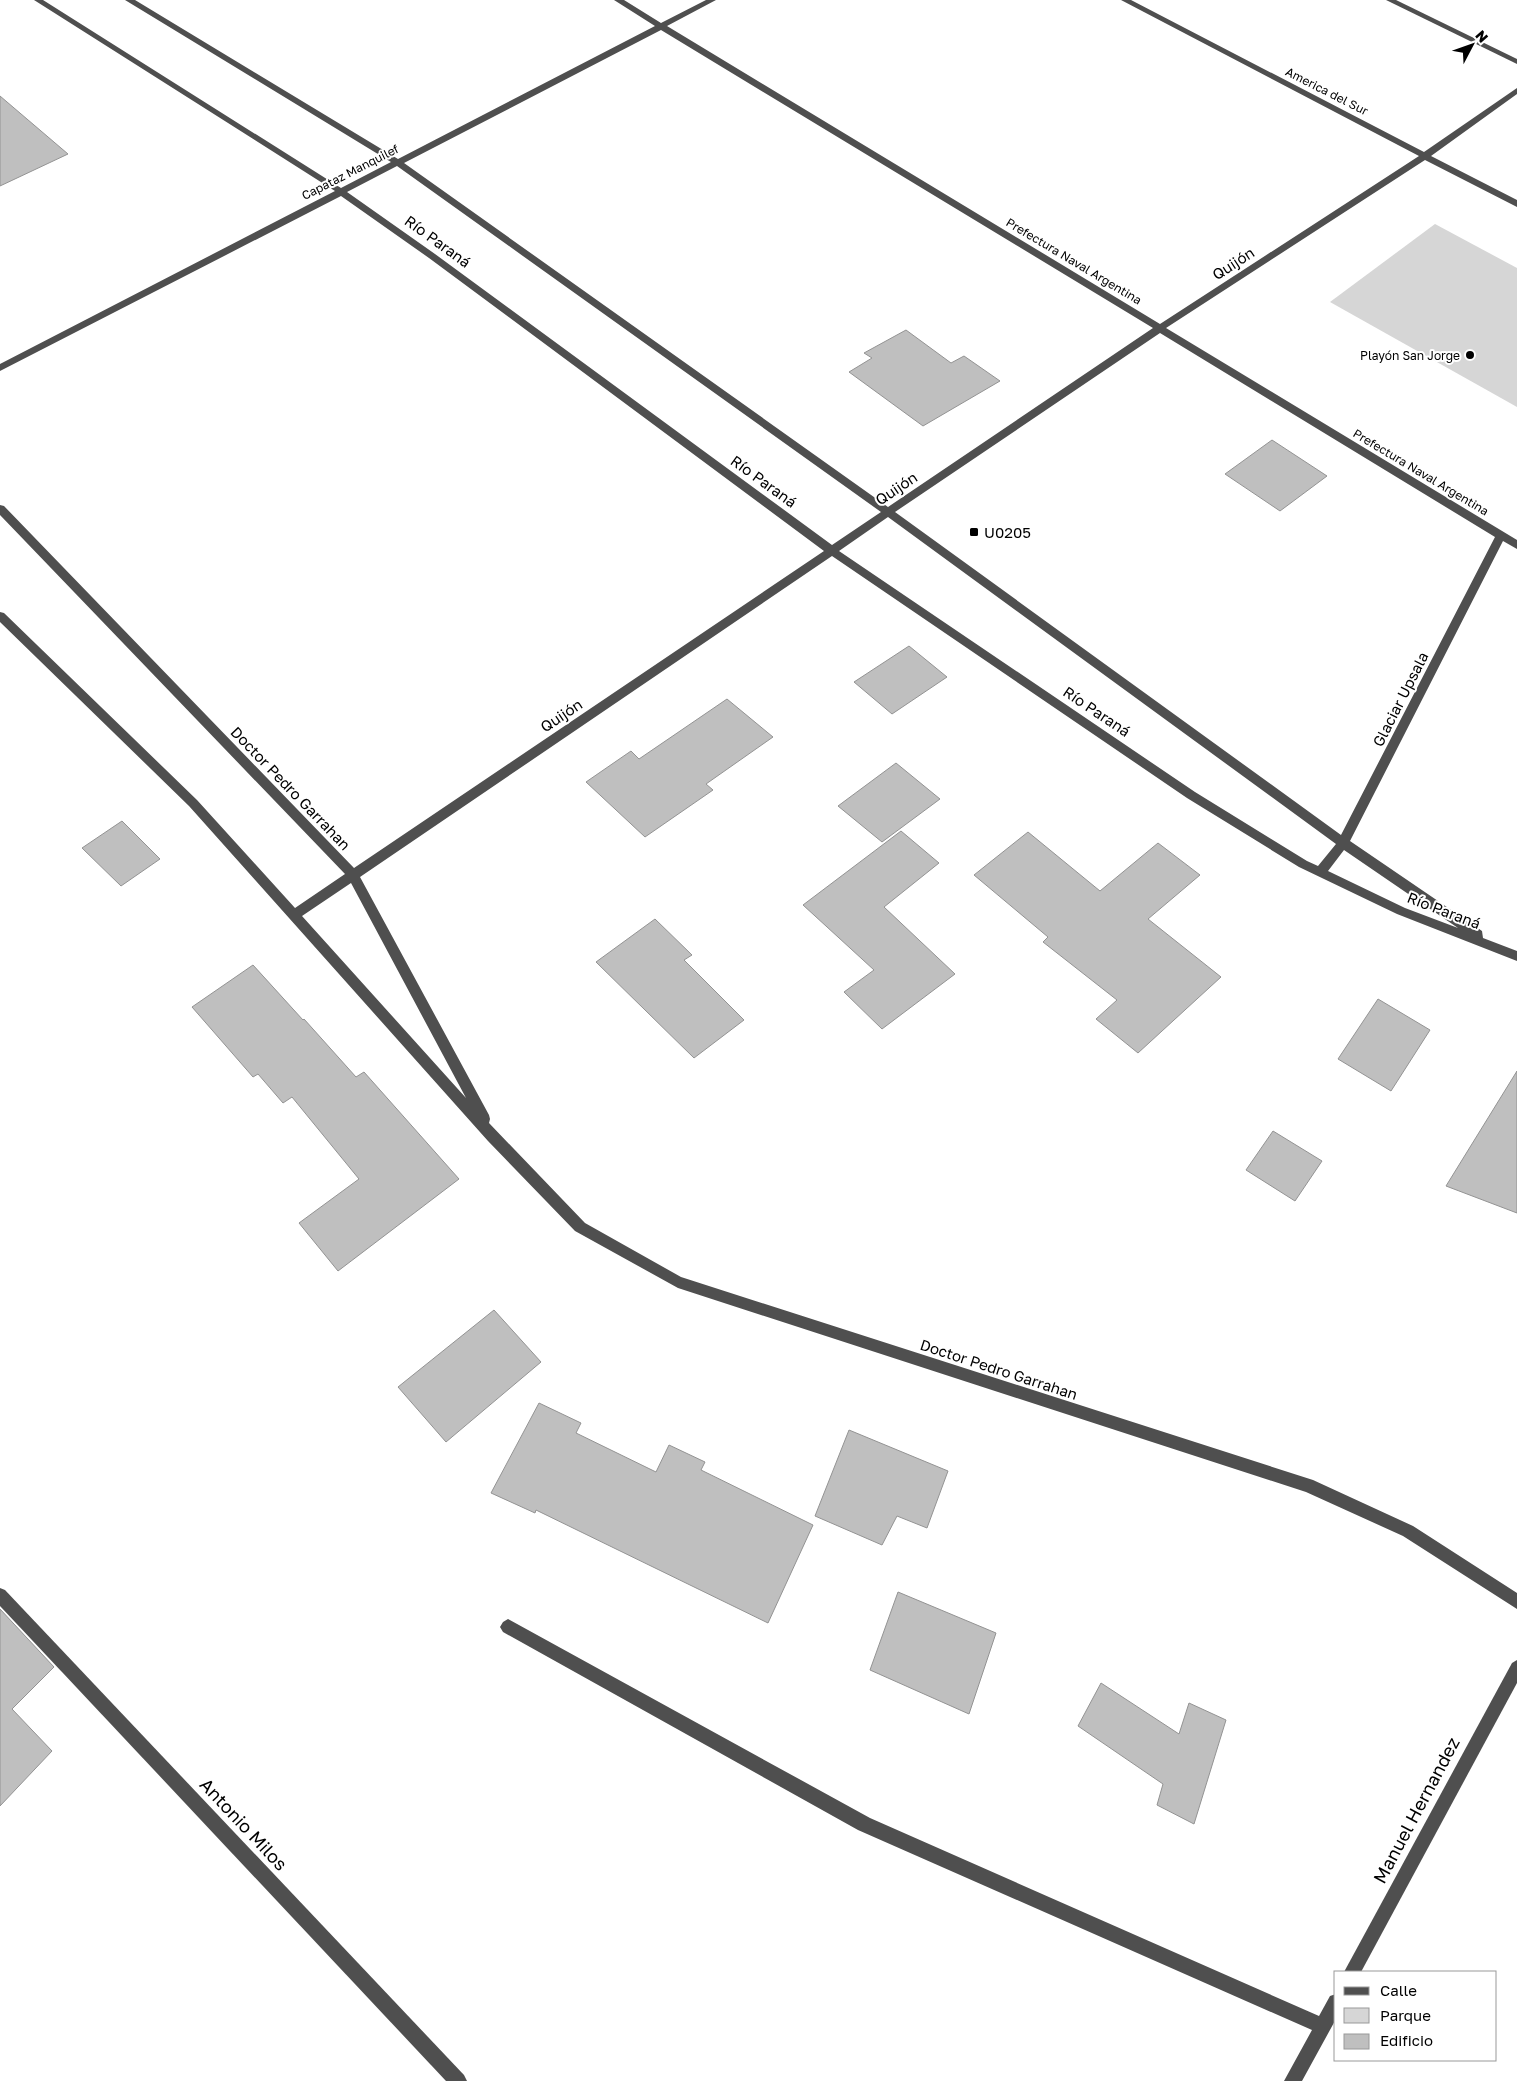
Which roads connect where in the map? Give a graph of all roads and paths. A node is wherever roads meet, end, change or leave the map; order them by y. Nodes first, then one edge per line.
1 (38, 0) edge
2 (129, 0) edge
3 (618, 0) edge
4 (712, 0) edge
5 (1125, 0) edge
6 (1390, 0) edge
7 (663, 26) junction
8 (1517, 62) edge
9 (1517, 90) edge
10 (1425, 156) junction
11 (398, 162) junction
12 (340, 192) junction
13 (1517, 204) edge
14 (1160, 328) junction
15 (0, 368) edge
16 (0, 509) edge
17 (888, 512) junction
18 (1501, 535) junction
19 (1517, 545) edge
20 (832, 551) junction
21 (0, 616) edge
22 (1343, 843) junction
23 (1320, 872) junction
24 (352, 874) junction
25 (294, 915) junction
26 (1495, 946) junction
27 (1517, 956) edge
28 (494, 1137) junction
29 (0, 1595) edge
30 (1517, 1602) edge
31 (508, 1627) dead end
32 (1517, 1668) edge
33 (1353, 1971) edge
34 (1334, 2006) edge
35 (1323, 2026) junction
36 (458, 2081) edge
37 (1293, 2081) edge

1 - 12 street, Río Paraná
2 - 11 street, Río Paraná
3 - 7 street, Prefectura Naval Argentina
4 - 7 street, Capataz Manquilef
5 - 10 street, America del Sur
6 - 8 street
7 - 11 street, Capataz Manquilef
7 - 14 street, Prefectura Naval Argentina
9 - 10 street, Quijón
10 - 13 street, America del Sur
10 - 14 street, Quijón
11 - 12 street, Capataz Manquilef
11 - 17 street, Río Paraná
12 - 15 street, Capataz Manquilef
12 - 20 street, Río Paraná
14 - 17 street, Quijón
14 - 18 street, Prefectura Naval Argentina
16 - 24 street, Doctor Pedro Garrahan
17 - 20 street, Quijón
17 - 22 street, Río Paraná
18 - 19 street, Prefectura Naval Argentina
18 - 22 street, Glaciar Upsala
20 - 23 street, Río Paraná
20 - 24 street, Quijón
21 - 25 street, Doctor Pedro Garrahan
22 - 23 street, Glaciar Upsala
22 - 26 street, Río Paraná
23 - 26 street, Río Paraná
24 - 25 street, Quijón
24 - 28 street, Doctor Pedro Garrahan
25 - 28 street, Doctor Pedro Garrahan
26 - 27 street, Río Paraná
28 - 30 street, Doctor Pedro Garrahan
29 - 36 street, Antonio Milos
31 - 35 street
32 - 33 street, Manuel Hernandez
34 - 35 street
35 - 37 street

